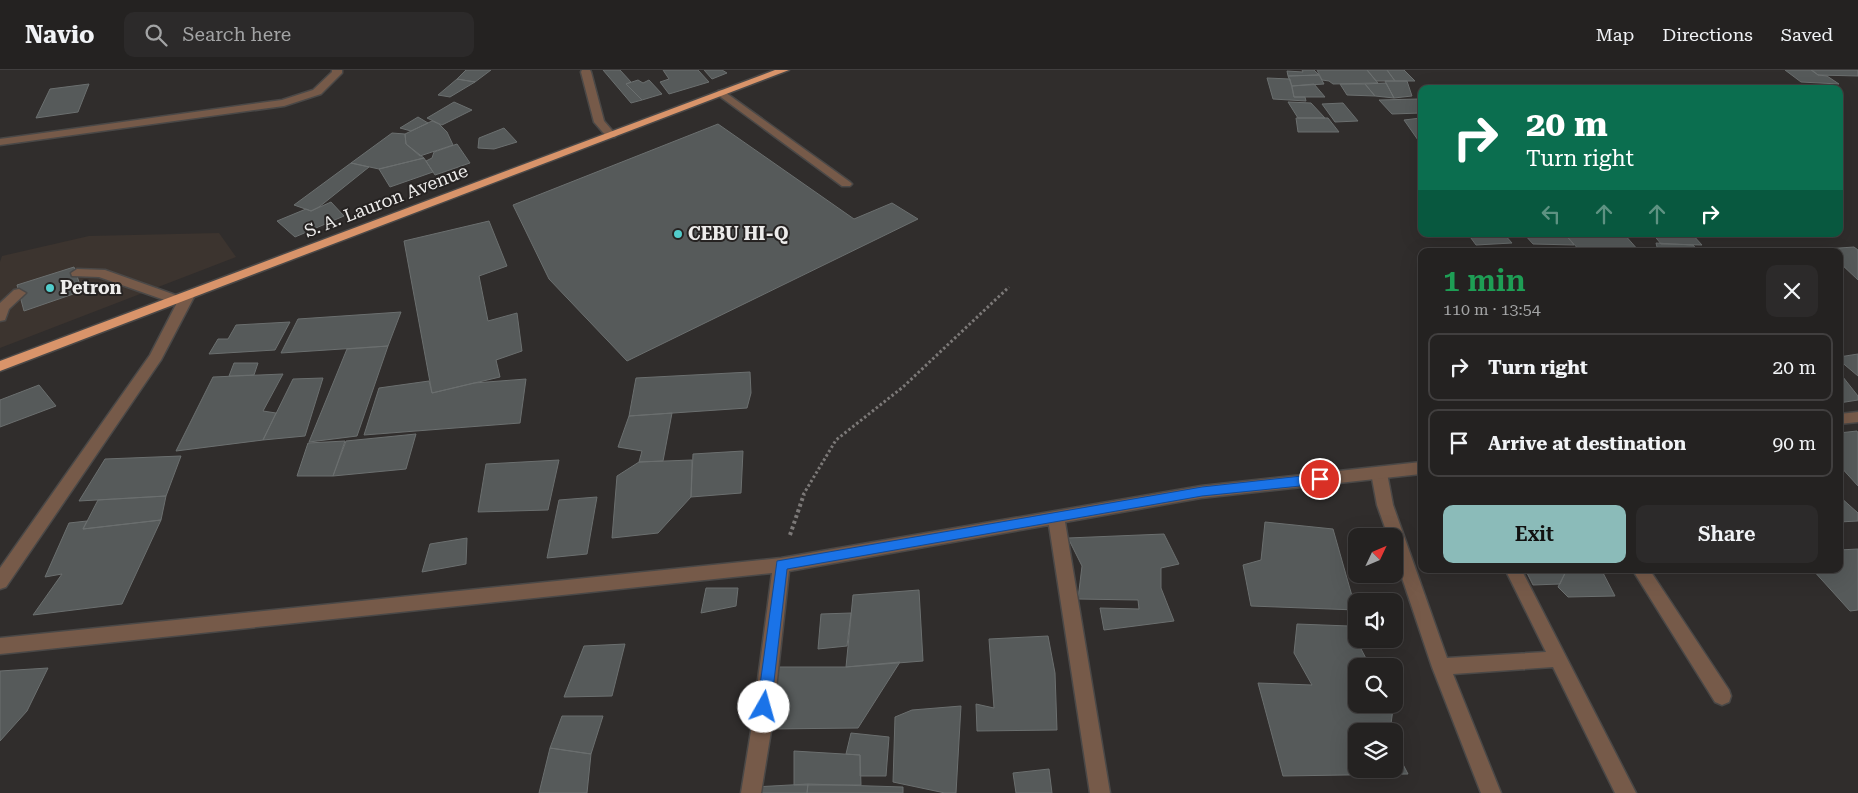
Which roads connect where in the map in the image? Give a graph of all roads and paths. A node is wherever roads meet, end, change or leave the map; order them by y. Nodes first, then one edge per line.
1 (337, 70) edge
2 (784, 70) edge
3 (586, 72) dead end
4 (722, 94) junction
5 (611, 135) junction
6 (0, 142) edge
7 (846, 184) dead end
8 (77, 273) dead end
9 (1009, 287) dead end
10 (19, 293) dead end
11 (182, 297) junction
12 (0, 316) edge
13 (0, 366) edge
14 (1858, 417) edge
15 (1843, 419) edge
16 (1418, 468) edge
17 (1379, 473) junction
18 (1056, 517) junction
19 (781, 565) junction
20 (1515, 573) edge
21 (1643, 573) edge
22 (0, 582) edge
23 (0, 646) edge
24 (1559, 659) junction
25 (1442, 667) junction
26 (1722, 696) dead end
27 (751, 793) edge
28 (1100, 793) edge
29 (1491, 793) edge
30 (1626, 793) edge

1 - 6 street
2 - 4 highway, S. A. Lauron Avenue
3 - 5 street
4 - 5 highway, S. A. Lauron Avenue
4 - 7 street
5 - 11 highway, S. A. Lauron Avenue
8 - 11 street
9 - 19 path
10 - 12 street
11 - 13 highway, S. A. Lauron Avenue
11 - 22 street
14 - 15 street
16 - 17 street
17 - 18 street
17 - 25 street
18 - 19 street
18 - 28 street
19 - 23 street
19 - 27 street
20 - 24 street
21 - 26 street
24 - 25 street
24 - 30 street
25 - 29 street

